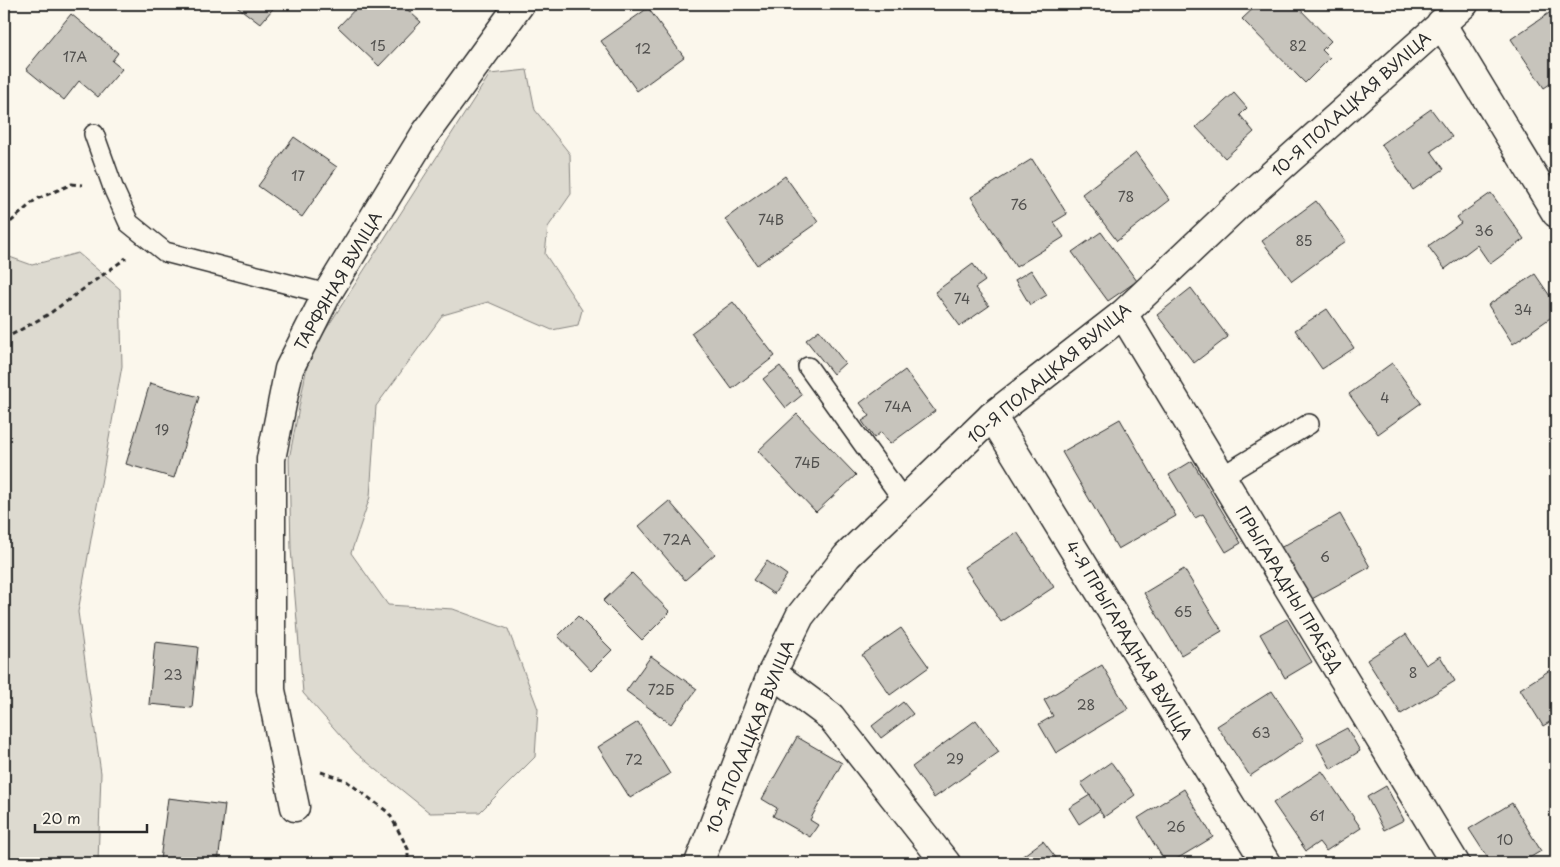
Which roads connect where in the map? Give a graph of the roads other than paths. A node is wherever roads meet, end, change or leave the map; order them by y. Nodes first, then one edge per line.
1 (520, 4) edge
2 (1455, 10) edge
3 (94, 134) dead end
4 (1556, 213) edge
5 (327, 294) junction
6 (1123, 314) junction
7 (808, 366) dead end
8 (992, 416) junction
9 (1309, 424) dead end
10 (1221, 477) junction
11 (904, 501) junction
12 (772, 673) junction
13 (296, 807) dead end
14 (699, 863) edge
15 (946, 863) edge
16 (1266, 863) edge
17 (1455, 863) edge

1 - 5 street, ТАРФЯНАЯ ВУЛІЦА
2 - 4 street
2 - 6 street, 10-Я ПОЛАЦКАЯ ВУЛІЦА
3 - 5 lane
5 - 13 street, ТАРФЯНАЯ ВУЛІЦА
6 - 8 street, 10-Я ПОЛАЦКАЯ ВУЛІЦА
6 - 10 street, ПРЫГАРАДНЫ ПРАЕЗД
7 - 11 lane
8 - 11 street, 10-Я ПОЛАЦКАЯ ВУЛІЦА
8 - 16 street, 4-Я ПРЫГАРАДНАЯ ВУЛІЦА
9 - 10 lane
10 - 17 street, ПРЫГАРАДНЫ ПРАЕЗД
11 - 12 street, 10-Я ПОЛАЦКАЯ ВУЛІЦА
12 - 14 street, 10-Я ПОЛАЦКАЯ ВУЛІЦА
12 - 15 street

